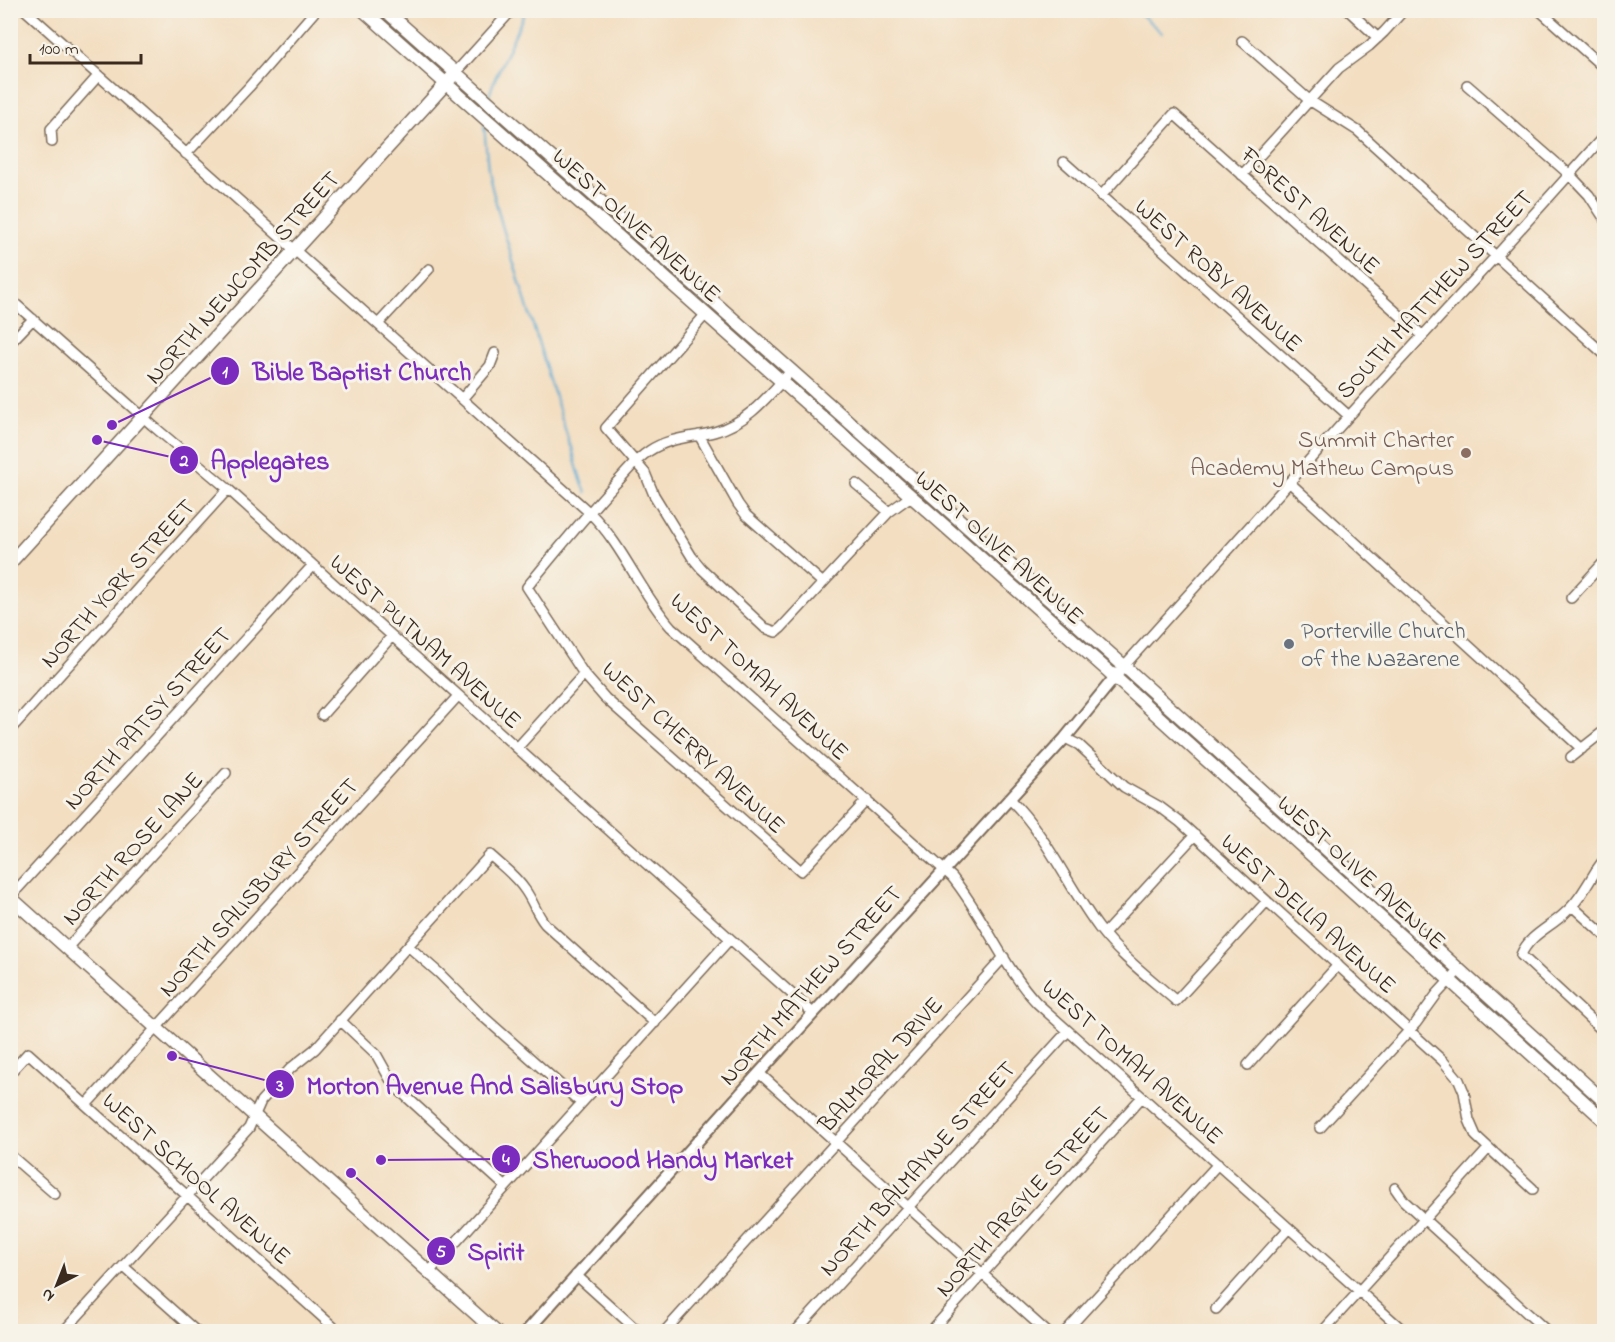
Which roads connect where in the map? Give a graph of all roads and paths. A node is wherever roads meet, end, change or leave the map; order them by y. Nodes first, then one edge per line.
1 (25, 10) edge
2 (316, 10) edge
3 (363, 10) edge
4 (385, 10) edge
5 (512, 10) edge
6 (1348, 10) edge
7 (1404, 10) edge
8 (1539, 10) edge
9 (1378, 38) junction
10 (1242, 41) dead end
11 (1605, 68) edge
12 (455, 73) junction
13 (98, 76) junction
14 (446, 84) junction
15 (1467, 85) dead end
16 (1309, 100) junction
17 (1605, 136) edge
18 (52, 142) dead end
19 (186, 154) junction
20 (1064, 162) dead end
21 (1242, 175) junction
22 (1570, 176) junction
23 (1101, 196) junction
24 (1605, 218) edge
25 (295, 250) junction
26 (1496, 256) junction
27 (429, 268) dead end
28 (10, 299) edge
29 (705, 314) junction
30 (33, 319) junction
31 (378, 324) junction
32 (1422, 335) junction
33 (10, 343) edge
34 (495, 353) dead end
35 (1605, 354) edge
36 (792, 370) junction
37 (782, 381) junction
38 (462, 399) junction
39 (1349, 416) junction
40 (143, 417) junction
41 (699, 435) junction
42 (636, 462) junction
43 (1289, 482) junction
44 (856, 484) dead end
45 (228, 489) junction
46 (911, 496) junction
47 (889, 512) junction
48 (590, 513) junction
49 (1605, 562) edge
50 (10, 563) edge
51 (313, 566) junction
52 (823, 583) junction
53 (1571, 598) dead end
54 (392, 636) junction
55 (1124, 666) junction
56 (584, 674) junction
57 (1115, 677) junction
58 (458, 696) junction
59 (322, 715) dead end
60 (10, 730) edge
61 (1605, 731) edge
62 (1065, 738) junction
63 (517, 748) junction
64 (1582, 749) junction
65 (1571, 757) dead end
66 (226, 773) dead end
67 (1010, 799) junction
68 (867, 800) junction
69 (1195, 835) junction
70 (1605, 860) edge
71 (944, 869) junction
72 (10, 897) edge
73 (1267, 901) junction
74 (1572, 906) junction
75 (1104, 934) junction
76 (1605, 935) edge
77 (730, 939) junction
78 (408, 946) junction
79 (67, 948) junction
80 (1004, 957) junction
81 (1338, 965) junction
82 (1460, 969) junction
83 (1449, 980) junction
84 (813, 1013) junction
85 (340, 1020) junction
86 (655, 1023) junction
87 (156, 1028) junction
88 (1409, 1030) junction
89 (1068, 1031) junction
90 (1605, 1032) edge
91 (1248, 1065) dead end
92 (759, 1072) junction
93 (10, 1073) edge
94 (1142, 1097) junction
95 (1605, 1101) edge
96 (581, 1103) junction
97 (86, 1105) junction
98 (254, 1116) junction
99 (1605, 1120) edge
100 (1320, 1128) dead end
101 (836, 1142) junction
102 (1488, 1149) junction
103 (10, 1155) edge
104 (1218, 1164) junction
105 (506, 1186) junction
106 (1395, 1188) dead end
107 (1533, 1190) dead end
108 (55, 1194) dead end
109 (187, 1196) junction
110 (908, 1207) junction
111 (1424, 1219) junction
112 (1289, 1228) junction
113 (123, 1266) junction
114 (429, 1272) junction
115 (983, 1274) junction
116 (576, 1275) junction
117 (1359, 1291) junction
118 (1216, 1310) dead end
119 (63, 1332) edge
120 (197, 1332) edge
121 (339, 1332) edge
122 (496, 1332) edge
123 (526, 1332) edge
124 (639, 1332) edge
125 (664, 1332) edge
126 (795, 1332) edge
127 (930, 1332) edge
128 (1047, 1332) edge
129 (1065, 1332) edge
130 (1322, 1332) edge
131 (1405, 1332) edge
132 (1548, 1332) edge

1 - 13 street, WEST TOMAH AVENUE
2 - 19 street
3 - 14 main road, WEST OLIVE AVENUE
4 - 12 main road, WEST OLIVE AVENUE
5 - 12 street
6 - 9 street
7 - 9 street
8 - 11 street
9 - 16 street
10 - 16 street
12 - 14 main road, NORTH NEWCOMB STREET
12 - 36 main road, WEST OLIVE AVENUE
13 - 18 street
13 - 19 street, WEST TOMAH AVENUE
14 - 25 main road, NORTH NEWCOMB STREET
14 - 29 main road, WEST OLIVE AVENUE
15 - 22 street
16 - 21 street
16 - 26 street
17 - 22 street, SOUTH MATTHEW STREET
19 - 25 street, WEST TOMAH AVENUE
20 - 23 street, WEST ROBY AVENUE
21 - 23 street, FOREST AVENUE
21 - 32 street, FOREST AVENUE
22 - 24 street
22 - 26 street, SOUTH MATTHEW STREET
23 - 39 street, WEST ROBY AVENUE
25 - 31 street, WEST TOMAH AVENUE
25 - 40 main road, NORTH NEWCOMB STREET
26 - 32 street, SOUTH MATTHEW STREET
26 - 35 street
27 - 31 street
28 - 30 street, WEST PUTNAM AVENUE
29 - 37 main road, WEST OLIVE AVENUE
29 - 42 street
30 - 33 street
30 - 40 street, WEST PUTNAM AVENUE
31 - 38 street, WEST TOMAH AVENUE
32 - 39 street, SOUTH MATTHEW STREET
34 - 38 street
36 - 37 street
36 - 55 main road, WEST OLIVE AVENUE
37 - 41 street
37 - 46 main road, WEST OLIVE AVENUE
38 - 48 street, WEST TOMAH AVENUE
39 - 43 street, SOUTH MATTHEW STREET
40 - 45 street, WEST PUTNAM AVENUE
40 - 50 main road, NORTH NEWCOMB STREET
41 - 42 street
41 - 52 street
42 - 48 street
42 - 52 street
43 - 55 street, SOUTH MATTHEW STREET
43 - 64 street
44 - 47 street
45 - 51 street, WEST PUTNAM AVENUE
45 - 60 street, NORTH YORK STREET
46 - 47 street
46 - 57 main road, WEST OLIVE AVENUE
47 - 52 street
48 - 56 street, WEST CHERRY AVENUE
48 - 68 street, WEST TOMAH AVENUE
49 - 53 street
51 - 54 street, WEST PUTNAM AVENUE
51 - 72 street, NORTH PATSY STREET
54 - 58 street, WEST PUTNAM AVENUE
54 - 59 street
55 - 57 street, NORTH MATHEW STREET
55 - 82 main road, WEST OLIVE AVENUE
56 - 63 street
56 - 68 street, WEST CHERRY AVENUE
57 - 62 street, NORTH MATHEW STREET
57 - 83 main road, WEST OLIVE AVENUE
58 - 63 street, WEST PUTNAM AVENUE
58 - 87 street, NORTH SALISBURY STREET
61 - 64 street
62 - 67 street, NORTH MATHEW STREET
62 - 69 street, WEST DELLA AVENUE
63 - 77 street, WEST PUTNAM AVENUE
64 - 65 street
66 - 79 street, NORTH ROSE LANE
67 - 71 street, NORTH MATHEW STREET
67 - 75 street
68 - 71 street, WEST TOMAH AVENUE
69 - 73 street, WEST DELLA AVENUE
69 - 75 street
70 - 74 street
71 - 80 street, WEST TOMAH AVENUE
71 - 84 street, NORTH MATHEW STREET
72 - 79 main road
73 - 75 street
73 - 81 street, WEST DELLA AVENUE
74 - 76 street
74 - 90 street
77 - 84 street, WEST PUTNAM AVENUE
77 - 86 street
78 - 85 street
78 - 86 street
78 - 96 street
79 - 87 main road
80 - 89 street, WEST TOMAH AVENUE
80 - 101 street, BALMORAL DRIVE
81 - 88 street, WEST DELLA AVENUE
81 - 91 street
82 - 83 street
82 - 95 main road, WEST OLIVE AVENUE
83 - 88 street
83 - 99 main road, WEST OLIVE AVENUE
84 - 92 street, NORTH MATHEW STREET
85 - 98 street
85 - 105 street
86 - 96 street
87 - 97 street, NORTH SALISBURY STREET
87 - 98 main road
88 - 100 street
88 - 102 street, WEST DELLA AVENUE
89 - 94 street, WEST TOMAH AVENUE
89 - 110 street, NORTH BALMAYNE STREET
92 - 101 street
92 - 116 street, NORTH MATHEW STREET
93 - 97 street, WEST SCHOOL AVENUE
94 - 104 street, WEST TOMAH AVENUE
94 - 115 street, NORTH ARGYLE STREET
96 - 105 street
97 - 109 street, WEST SCHOOL AVENUE
98 - 109 street
98 - 114 main road
101 - 110 street
101 - 125 street, BALMORAL DRIVE
102 - 107 street, WEST DELLA AVENUE
102 - 111 street
103 - 108 street
104 - 112 street, WEST TOMAH AVENUE
104 - 129 street
105 - 114 street
106 - 111 street
109 - 113 street
109 - 121 street, WEST SCHOOL AVENUE
110 - 115 street
110 - 126 street, NORTH BALMAYNE STREET
111 - 117 street
111 - 132 street
112 - 117 street, WEST TOMAH AVENUE
112 - 118 street
113 - 119 street
113 - 120 street
114 - 122 main road
115 - 127 street, NORTH ARGYLE STREET
115 - 128 street
116 - 123 street, NORTH MATHEW STREET
116 - 124 street
117 - 130 street
117 - 131 street, WEST TOMAH AVENUE

